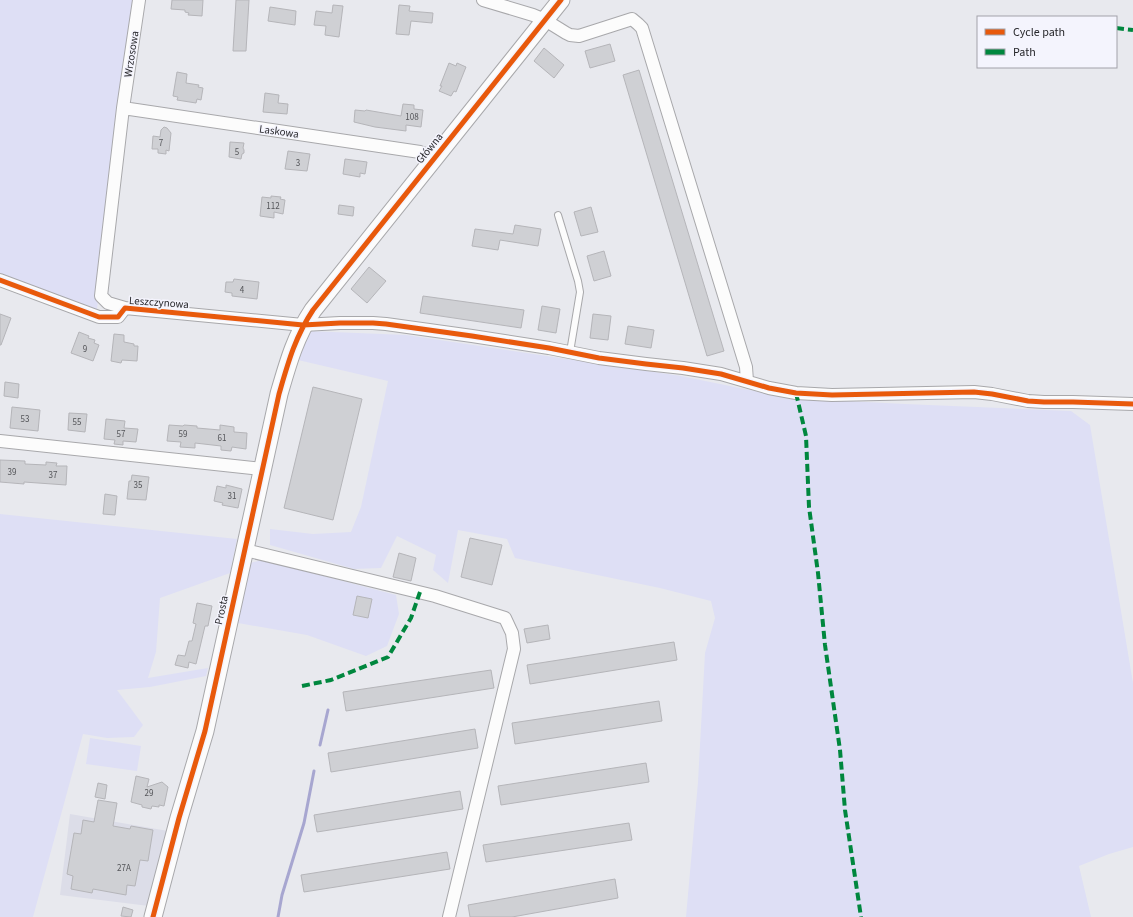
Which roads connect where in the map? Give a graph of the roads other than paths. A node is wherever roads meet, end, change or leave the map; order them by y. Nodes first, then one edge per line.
1 (139, 0) edge
2 (483, 0) edge
3 (562, 0) edge
4 (545, 20) junction
5 (123, 108) junction
6 (434, 158) junction
7 (558, 215) dead end
8 (0, 280) edge
9 (125, 308) junction
10 (313, 310) joint
11 (303, 325) junction
12 (570, 352) junction
13 (748, 381) junction
14 (1133, 404) edge
15 (0, 441) edge
16 (262, 469) junction
17 (245, 550) junction
18 (153, 917) edge
19 (449, 917) edge

1 - 5 street, Wrzosowa
2 - 4 street
3 - 4 street, Główna
4 - 6 street, Główna
4 - 13 street
5 - 6 street, Laskowa
5 - 9 street, Wrzosowa
6 - 10 street, Główna
7 - 12 lane
8 - 9 street, Leszczynowa
9 - 11 street, Leszczynowa
10 - 11 street, Prosta
11 - 12 street, Leszczynowa
11 - 16 street, Prosta
12 - 13 street, Leszczynowa
13 - 14 street, Leszczynowa
15 - 16 street
16 - 17 street, Prosta
17 - 18 street, Prosta
17 - 19 street

